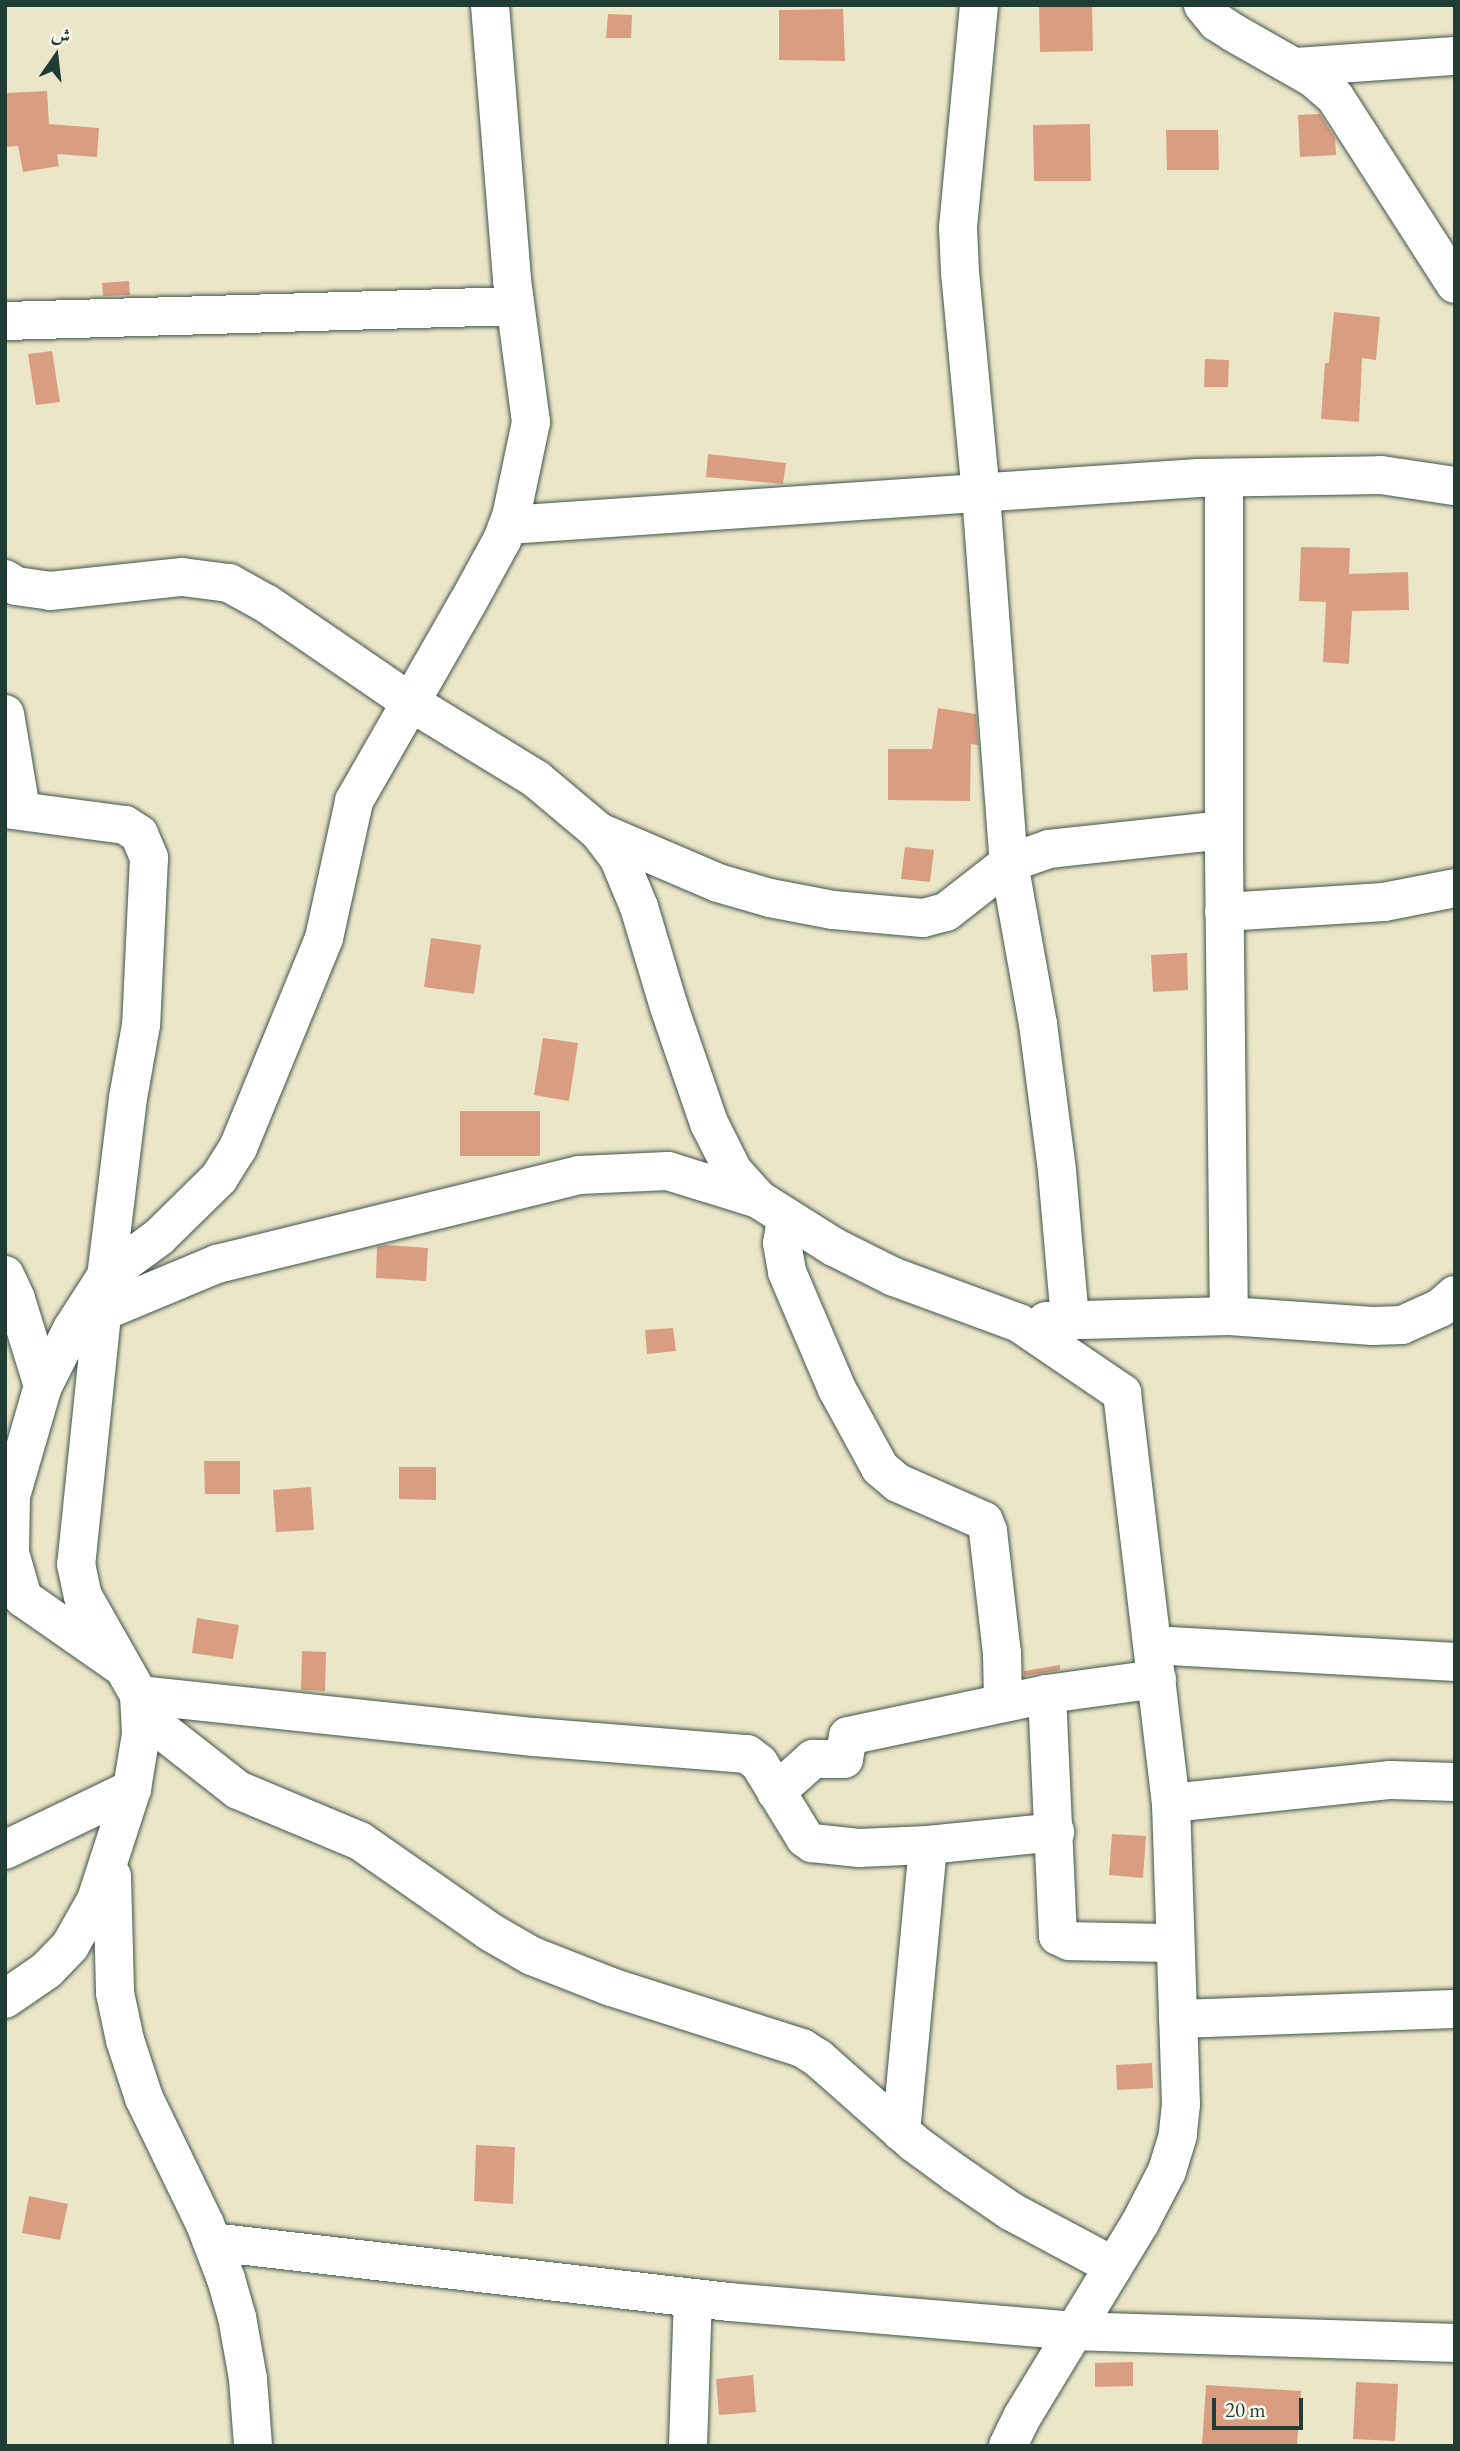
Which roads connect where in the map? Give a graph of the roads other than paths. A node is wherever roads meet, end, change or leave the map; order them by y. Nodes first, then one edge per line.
1 (490, 5) edge
2 (979, 5) edge
3 (1203, 5) edge
4 (1455, 56) edge
5 (1296, 67) junction
6 (1455, 284) edge
7 (515, 306) junction
8 (5, 321) edge
9 (1224, 478) junction
10 (1455, 486) edge
11 (981, 494) junction
12 (508, 525) junction
13 (5, 579) edge
14 (410, 702) junction
15 (5, 714) edge
16 (13, 810) edge
17 (1224, 830) junction
18 (599, 832) junction
19 (1009, 863) junction
20 (1455, 888) edge
21 (1224, 912) junction
22 (772, 1209) junction
23 (5, 1275) edge
24 (104, 1294) junction
25 (1455, 1295) edge
26 (1229, 1316) junction
27 (1070, 1320) junction
28 (1019, 1323) junction
29 (43, 1386) junction
30 (14, 1601) edge
31 (1155, 1662) junction
32 (1455, 1662) edge
33 (134, 1692) junction
34 (1047, 1694) junction
35 (1003, 1702) junction
36 (1455, 1782) edge
37 (132, 1789) junction
38 (776, 1792) junction
39 (1171, 1803) junction
40 (1055, 1832) junction
41 (928, 1845) junction
42 (5, 1850) edge
43 (112, 1856) junction
44 (1175, 1943) junction
45 (5, 1999) edge
46 (1455, 2009) edge
47 (1178, 2019) junction
48 (901, 2132) junction
49 (212, 2242) junction
50 (1113, 2266) junction
51 (693, 2298) junction
52 (1074, 2331) junction
53 (1455, 2343) edge
54 (253, 2446) edge
55 (688, 2446) edge
56 (1008, 2446) edge

1 - 7 street
2 - 11 street
3 - 5 street
4 - 5 street
5 - 6 street
7 - 8 street
7 - 12 street
9 - 10 street
9 - 11 street
9 - 17 street
11 - 12 street
11 - 19 street
12 - 14 street
13 - 14 street
14 - 18 street
14 - 24 street
15 - 16 street
16 - 24 street
17 - 19 street
17 - 21 street
18 - 19 street
18 - 22 street
19 - 27 street
20 - 21 street
21 - 26 street
22 - 24 street
22 - 28 street
22 - 35 street
23 - 29 street
24 - 29 street
24 - 33 street
25 - 26 street
26 - 27 street
27 - 28 street
28 - 31 street
29 - 30 street
30 - 33 street
31 - 32 street
31 - 34 street
31 - 39 street
33 - 37 street
33 - 38 street
33 - 48 street
34 - 35 street
34 - 40 street
35 - 38 street
36 - 39 street
37 - 42 street
37 - 43 street
38 - 41 street
39 - 44 street
40 - 41 street
40 - 44 street
41 - 48 street
43 - 45 street
43 - 49 street
44 - 47 street
46 - 47 street
47 - 50 street
48 - 50 street
49 - 51 street
49 - 54 street
50 - 52 street
51 - 52 street
51 - 55 street
52 - 53 street
52 - 56 street

